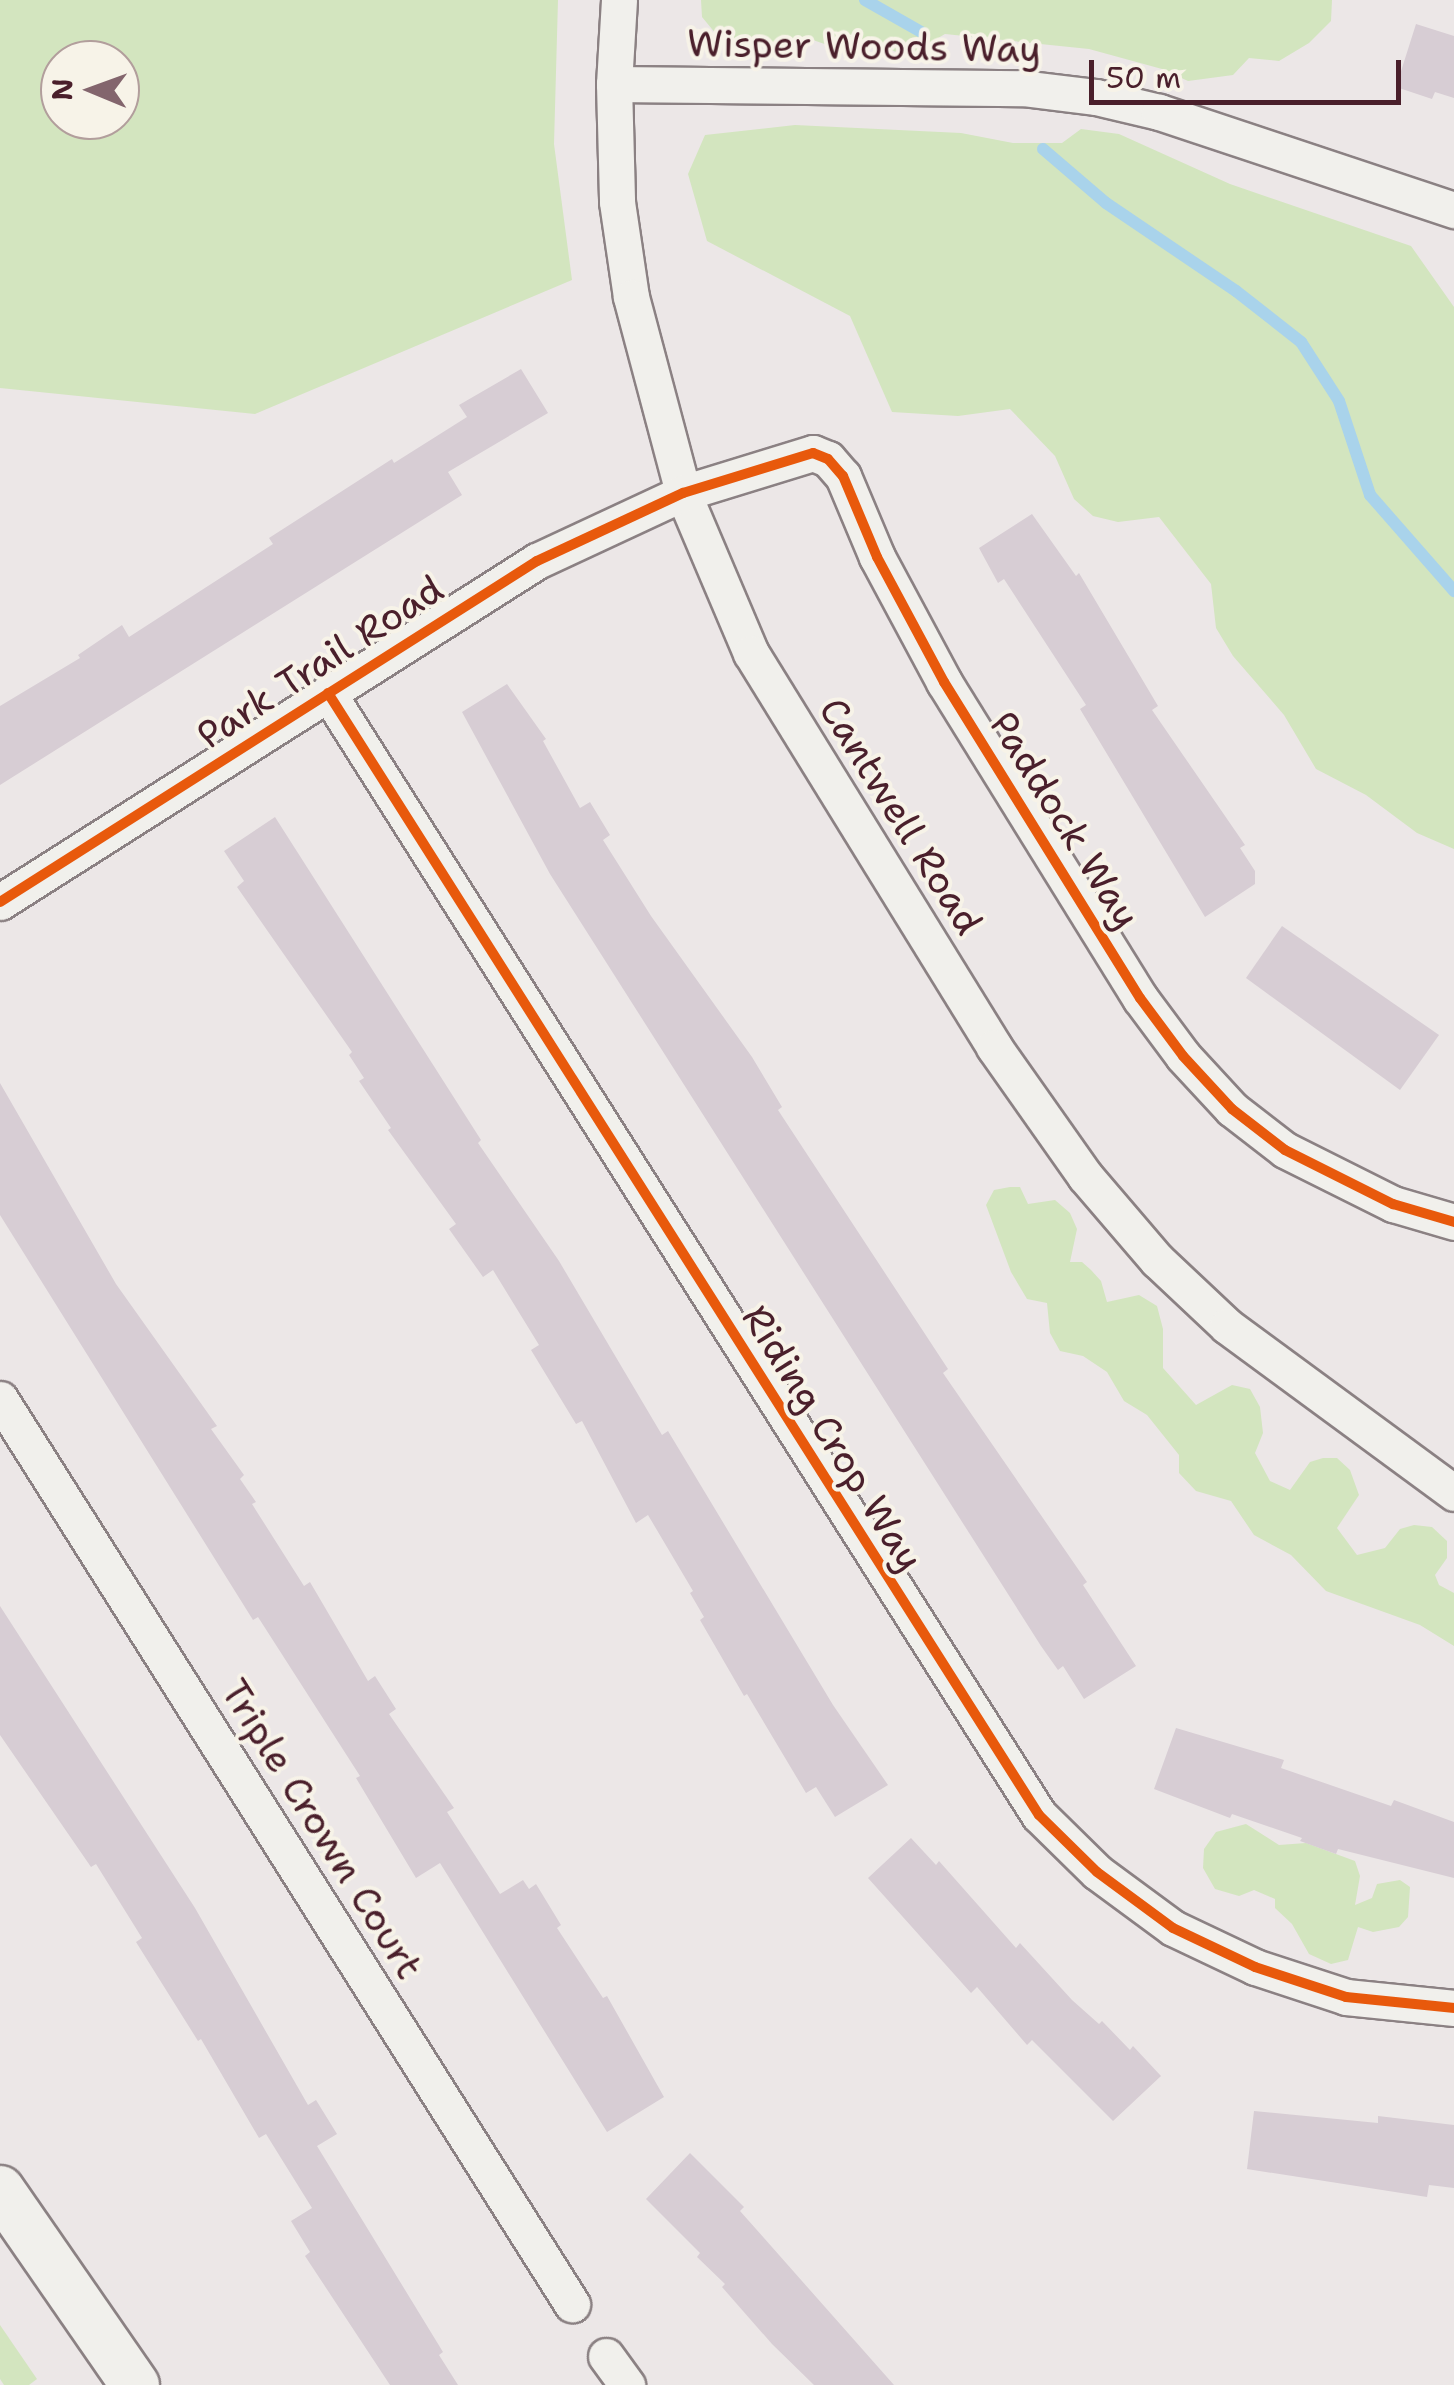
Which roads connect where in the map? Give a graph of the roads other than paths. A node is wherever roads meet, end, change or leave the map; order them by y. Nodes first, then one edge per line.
1 (619, 0) edge
2 (614, 84) junction
3 (1454, 210) edge
4 (682, 493) junction
5 (328, 693) junction
6 (0, 902) edge
7 (1454, 1222) edge
8 (0, 1399) edge
9 (1454, 1494) edge
10 (1454, 2008) edge
11 (0, 2190) edge
12 (572, 2304) dead end
13 (606, 2356) dead end
14 (134, 2385) edge
15 (627, 2385) edge

1 - 2 street, Cantwell Road
2 - 3 street, Wisper Woods Way
2 - 4 street, Cantwell Road
4 - 5 street, Park Trail Road
4 - 7 street, Paddock Way
4 - 9 street, Cantwell Road
5 - 6 street, Park Trail Road
5 - 10 street, Riding Crop Way
8 - 12 street, Triple Crown Court
11 - 14 street
13 - 15 street

